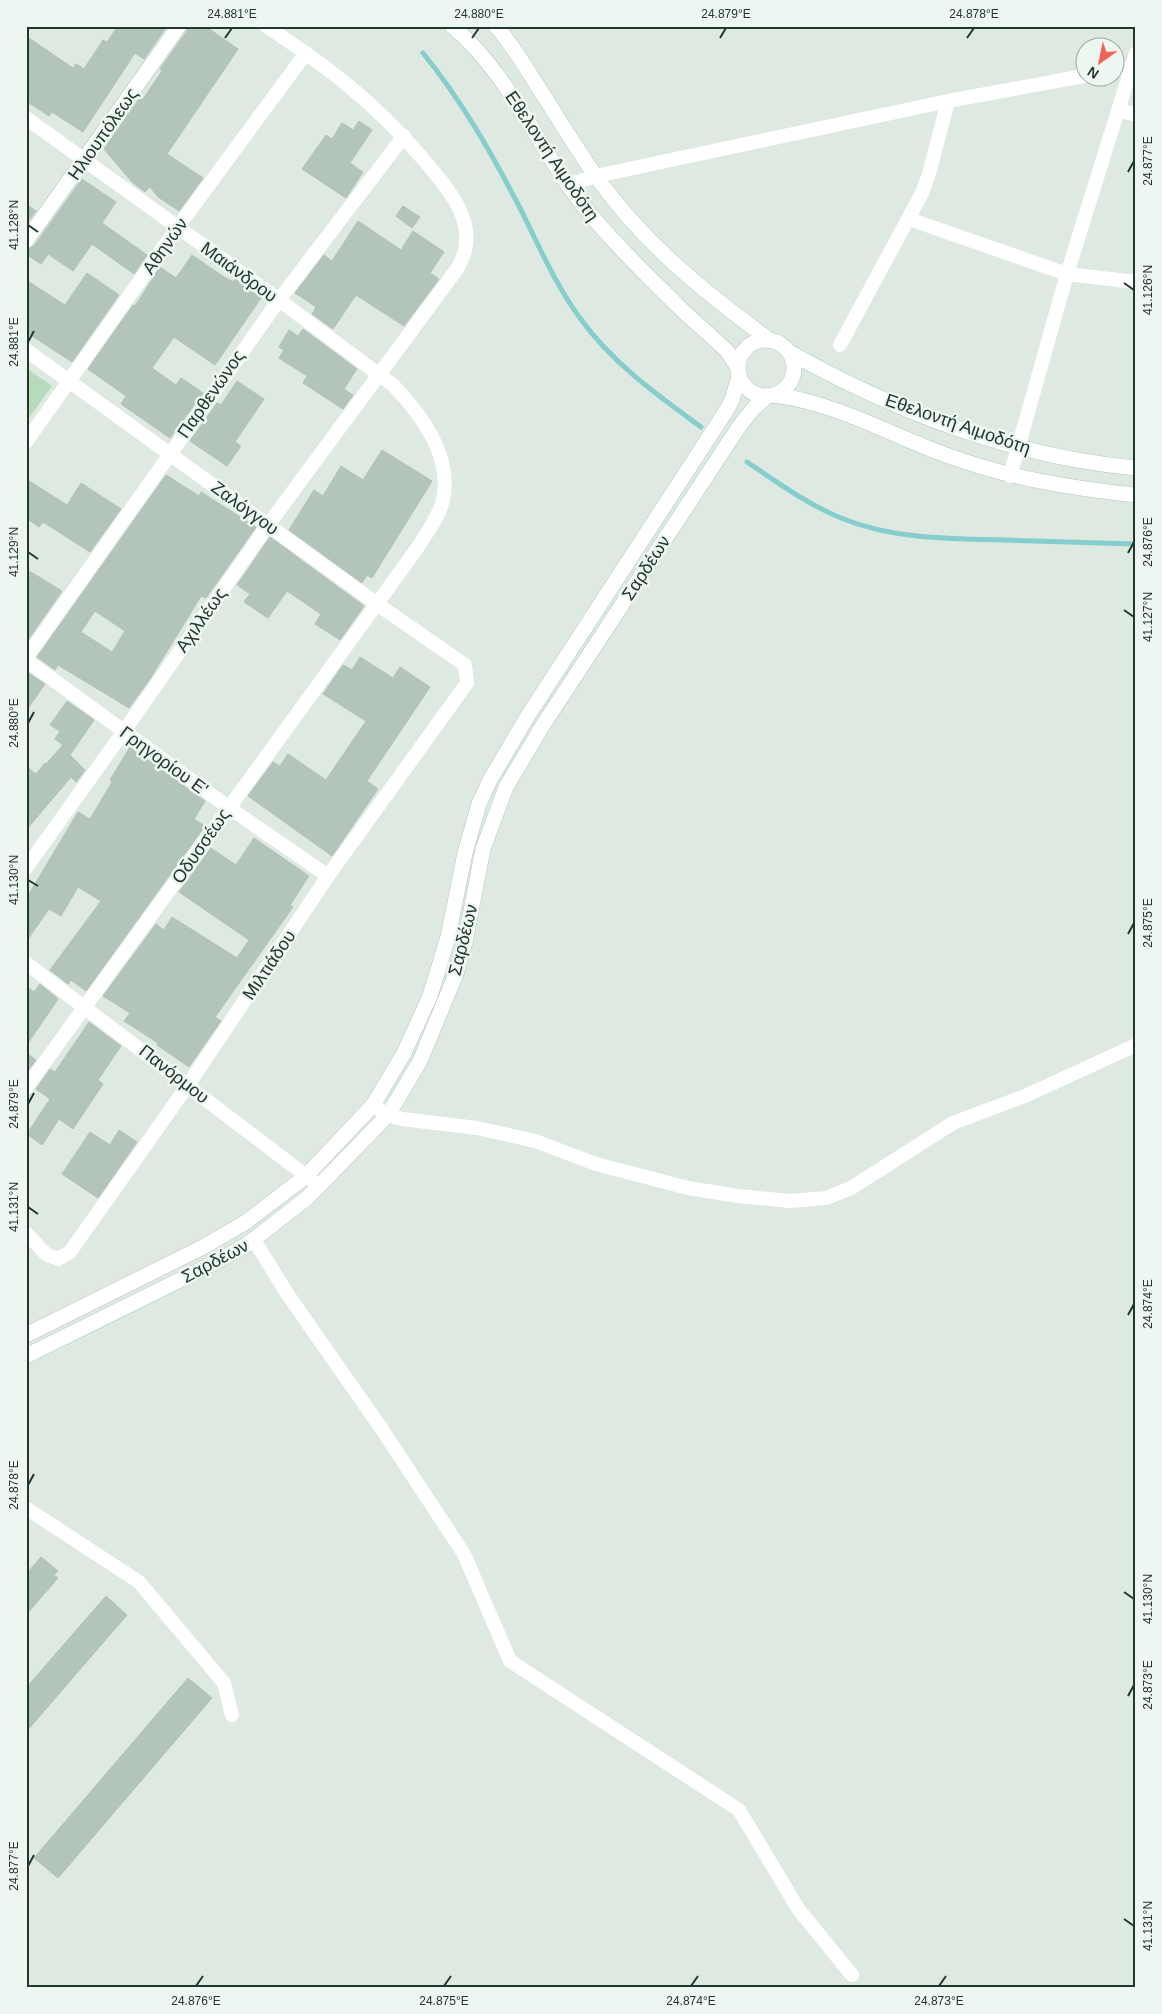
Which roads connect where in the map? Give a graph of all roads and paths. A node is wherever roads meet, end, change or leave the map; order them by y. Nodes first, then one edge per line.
1 (178, 26) edge
2 (266, 26) edge
3 (452, 26) edge
4 (496, 26) edge
5 (306, 53) junction
6 (1136, 53) edge
7 (1132, 67) junction
8 (1124, 68) edge
9 (1074, 78) edge
10 (948, 101) junction
11 (1119, 110) junction
12 (1136, 115) edge
13 (26, 118) edge
14 (404, 136) junction
15 (84, 161) junction
16 (596, 176) junction
17 (568, 185) junction
18 (909, 220) junction
19 (177, 228) junction
20 (26, 241) edge
21 (1067, 274) junction
22 (1136, 282) edge
23 (279, 300) junction
24 (770, 341) junction
25 (840, 345) dead end
26 (26, 350) edge
27 (789, 352) junction
28 (739, 372) junction
29 (378, 374) junction
30 (70, 382) junction
31 (770, 396) junction
32 (26, 442) edge
33 (1018, 448) junction
34 (169, 454) junction
35 (1136, 468) edge
36 (1010, 476) junction
37 (1136, 495) edge
38 (268, 524) junction
39 (377, 604) junction
40 (26, 659) edge
41 (465, 664) joint
42 (124, 731) junction
43 (228, 807) junction
44 (26, 868) edge
45 (328, 876) junction
46 (26, 963) edge
47 (86, 1007) junction
48 (1136, 1045) edge
49 (188, 1085) junction
50 (26, 1088) edge
51 (373, 1105) junction
52 (388, 1115) junction
53 (306, 1176) junction
54 (320, 1186) junction
55 (26, 1233) edge
56 (254, 1240) junction
57 (26, 1335) edge
58 (26, 1356) edge
59 (26, 1508) edge
60 (232, 1716) dead end
61 (852, 1975) dead end

1 - 15 main road, Ηλιουπόλεως
2 - 5 street
3 - 17 main road, Εθελοντή Αιμοδότη
4 - 16 main road, Εθελοντή Αιμοδότη
5 - 14 street
5 - 19 street, Αθηνών
6 - 7 street
7 - 8 street
7 - 11 street
9 - 10 street
10 - 16 street
10 - 18 street
11 - 12 street
11 - 21 street
13 - 15 street, Μαιάνδρου
14 - 23 street, Παρθενώνος
14 - 29 street, Αχιλλέως
15 - 19 street, Μαιάνδρου
15 - 20 main road, Ηλιουπόλεως
16 - 17 street
16 - 24 main road, Εθελοντή Αιμοδότη
17 - 28 main road, Εθελοντή Αιμοδότη
18 - 21 street
18 - 25 street
19 - 23 street, Μαιάνδρου
19 - 30 street, Αθηνών
21 - 22 street
21 - 33 street
23 - 29 street, Μαιάνδρου
23 - 34 street, Παρθενώνος
24 - 27 main road
24 - 28 main road
26 - 30 street, Ζαλόγγου
27 - 31 main road
27 - 33 main road, Εθελοντή Αιμοδότη
28 - 31 main road
28 - 51 main road, Σαρδέων
29 - 38 street, Αχιλλέως
29 - 39 street, Μαιάνδρου
30 - 32 street, Αθηνών
30 - 34 street, Ζαλόγγου
31 - 36 main road
31 - 52 main road, Σαρδέων
33 - 35 main road, Εθελοντή Αιμοδότη
33 - 36 street
34 - 38 street, Ζαλόγγου
34 - 40 street, Παρθενώνος
36 - 37 main road
38 - 39 street, Ζαλόγγου
38 - 42 street, Αχιλλέως
39 - 41 street, Ζαλόγγου
39 - 43 street, Οδυσσέως
40 - 42 street, Γρηγορίου Ε'
41 - 45 street, Μιλτιάδου
42 - 43 street, Γρηγορίου Ε'
42 - 44 street, Αχιλλέως
43 - 45 street, Γρηγορίου Ε'
43 - 47 street, Οδυσσέως
45 - 49 street, Μιλτιάδου
46 - 47 street, Πανόρμου
47 - 49 street, Πανόρμου
47 - 50 street, Οδυσσέως
48 - 52 street
49 - 53 street, Πανόρμου
49 - 55 street, Μιλτιάδου
51 - 52 street
51 - 53 main road, Σαρδέων
52 - 54 main road, Σαρδέων
53 - 54 street, Πανόρμου
53 - 57 main road, Σαρδέων
54 - 56 main road, Σαρδέων
56 - 58 main road, Σαρδέων
56 - 61 street
59 - 60 street

